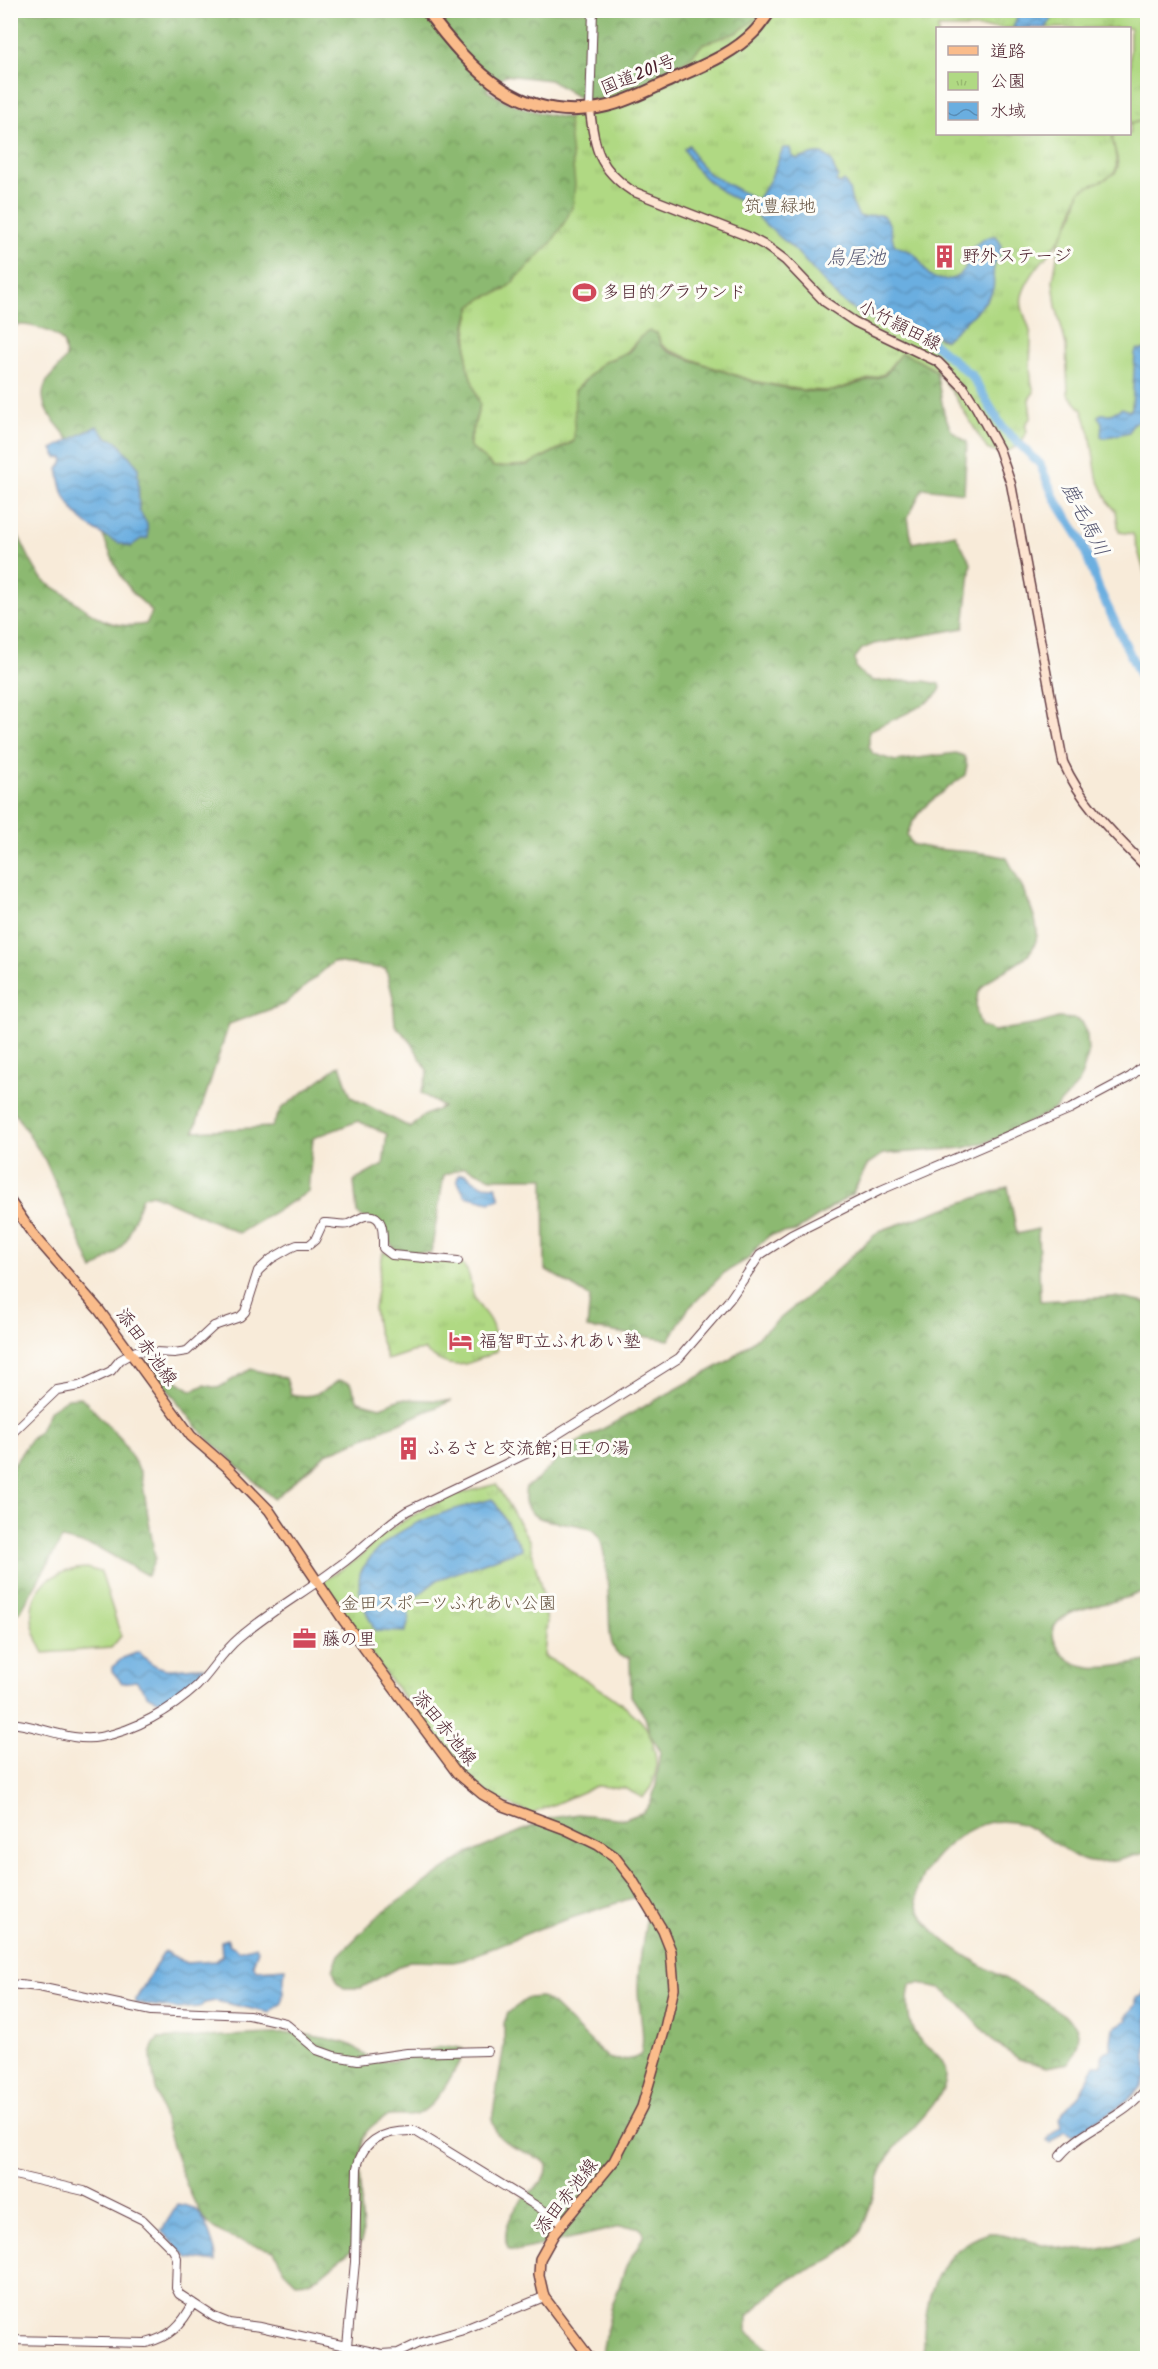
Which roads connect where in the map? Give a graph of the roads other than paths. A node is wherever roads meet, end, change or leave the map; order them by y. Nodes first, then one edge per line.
1 (426, 10) edge
2 (593, 10) edge
3 (771, 10) edge
4 (590, 110) junction
5 (1148, 869) edge
6 (1148, 1062) edge
7 (10, 1202) edge
8 (458, 1261) dead end
9 (131, 1353) junction
10 (10, 1435) edge
11 (319, 1581) junction
12 (10, 1723) edge
13 (10, 1984) edge
14 (487, 2051) dead end
15 (1148, 2086) edge
16 (1060, 2156) dead end
17 (10, 2174) edge
18 (564, 2223) junction
19 (544, 2297) junction
20 (193, 2303) junction
21 (10, 2340) edge
22 (347, 2346) junction
23 (590, 2358) edge

1 - 4 highway, 国道201号
2 - 4 street
3 - 4 highway, 国道201号
4 - 5 main road, 小竹頴田線
6 - 11 street
7 - 9 main road, 添田赤池線
8 - 9 street
9 - 10 street
9 - 11 main road, 添田赤池線
11 - 12 street
11 - 18 main road, 添田赤池線
13 - 14 street
15 - 16 street
17 - 20 street
18 - 19 main road, 添田赤池線
18 - 22 street
19 - 22 street
19 - 23 main road, 添田赤池線
20 - 21 street
20 - 22 street

